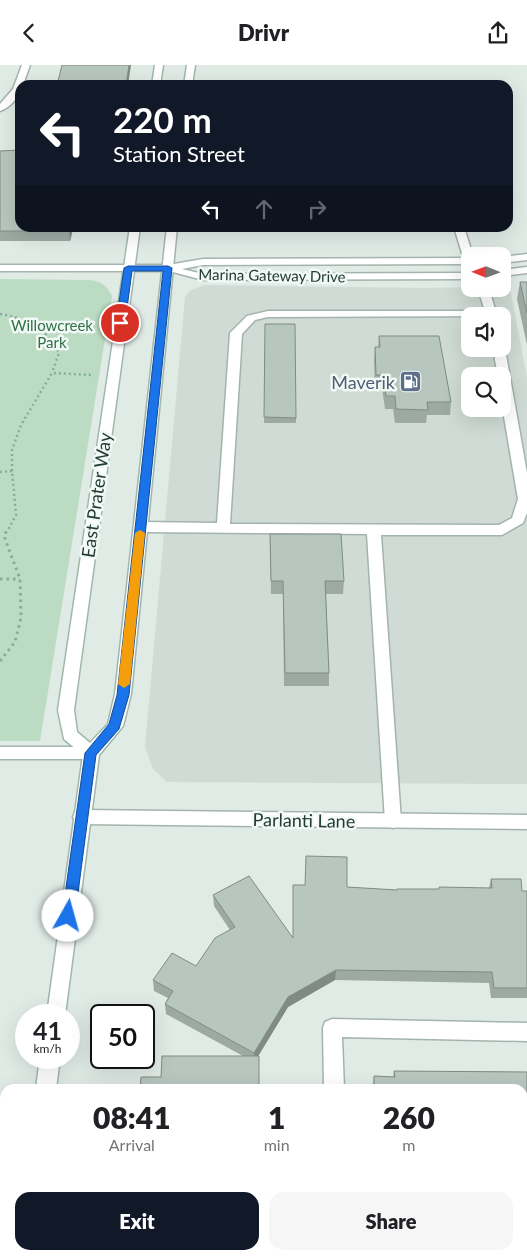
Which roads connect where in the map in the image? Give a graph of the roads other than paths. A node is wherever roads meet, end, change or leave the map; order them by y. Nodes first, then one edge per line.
1 (26, 65) edge
2 (159, 65) edge
3 (191, 65) edge
4 (21, 80) edge
5 (157, 80) edge
6 (189, 80) edge
7 (15, 94) edge
8 (0, 108) edge
9 (134, 232) edge
10 (172, 232) edge
11 (461, 232) edge
12 (465, 247) edge
13 (527, 257) edge
14 (511, 259) edge
15 (461, 262) edge
16 (0, 268) edge
17 (128, 268) junction
18 (168, 268) junction
19 (527, 270) edge
20 (511, 272) edge
21 (461, 276) edge
22 (461, 315) edge
23 (499, 357) edge
24 (141, 527) junction
25 (223, 528) junction
26 (374, 531) junction
27 (0, 753) edge
28 (91, 753) junction
29 (81, 817) junction
30 (393, 821) junction
31 (527, 821) edge
32 (57, 1004) edge
33 (527, 1032) edge
34 (48, 1069) edge
35 (47, 1084) edge
36 (334, 1084) edge

1 - 4 main road
2 - 5 main road
3 - 6 main road
7 - 8 main road
9 - 17 main road, East Prater Way
10 - 18 main road
11 - 12 main road
13 - 14 main road
15 - 18 main road, Marina Gateway Drive
16 - 17 main road
17 - 18 main road
17 - 28 main road, East Prater Way
18 - 21 main road, Marina Gateway Drive
18 - 24 main road
19 - 20 main road
22 - 25 main road
23 - 26 main road
24 - 25 main road
24 - 28 main road
25 - 26 main road
26 - 30 main road
27 - 28 main road
28 - 29 main road
29 - 30 main road, Parlanti Lane
29 - 32 main road
30 - 31 main road, Parlanti Lane
33 - 36 main road
34 - 35 main road

